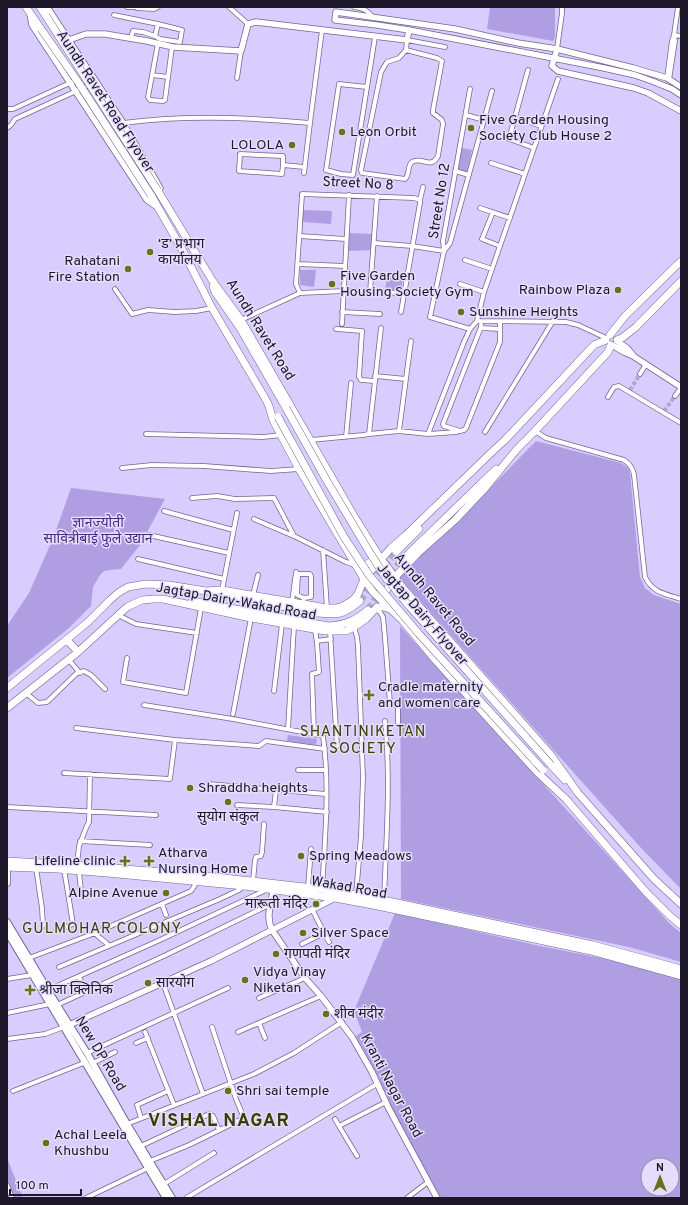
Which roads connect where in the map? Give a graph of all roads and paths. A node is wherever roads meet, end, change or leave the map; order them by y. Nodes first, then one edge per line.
1 (40, 7) edge
2 (47, 7) edge
3 (127, 7) edge
4 (137, 7) edge
5 (158, 7) edge
6 (229, 7) edge
7 (354, 7) edge
8 (562, 7) edge
9 (678, 7) edge
10 (28, 9) edge
11 (114, 15) dead end
12 (375, 17) junction
13 (158, 24) junction
14 (248, 24) junction
15 (377, 25) junction
16 (322, 30) junction
17 (408, 30) junction
18 (674, 35) junction
19 (155, 36) junction
20 (681, 36) edge
21 (375, 37) junction
22 (131, 38) junction
23 (69, 40) junction
24 (407, 40) junction
25 (158, 43) junction
26 (172, 47) junction
27 (445, 47) dead end
28 (557, 49) junction
29 (406, 50) junction
30 (241, 51) junction
31 (555, 58) junction
32 (528, 70) dead end
33 (91, 74) junction
34 (152, 75) junction
35 (168, 77) junction
36 (237, 78) dead end
37 (558, 79) dead end
38 (668, 79) junction
39 (96, 82) junction
40 (71, 83) junction
41 (366, 87) junction
42 (681, 87) edge
43 (470, 89) dead end
44 (492, 91) dead end
45 (76, 92) junction
46 (681, 95) edge
47 (7, 109) edge
48 (681, 111) edge
49 (466, 115) junction
50 (515, 117) junction
51 (484, 120) junction
52 (310, 122) junction
53 (123, 123) junction
54 (541, 126) junction
55 (7, 128) edge
56 (499, 135) dead end
57 (509, 139) junction
58 (534, 148) junction
59 (491, 163) dead end
60 (283, 166) junction
61 (304, 167) junction
62 (455, 172) junction
63 (304, 173) dead end
64 (525, 174) junction
65 (469, 175) junction
66 (423, 187) dead end
67 (349, 195) junction
68 (377, 196) junction
69 (420, 200) junction
70 (164, 202) junction
71 (158, 208) junction
72 (480, 208) dead end
73 (493, 212) junction
74 (510, 218) junction
75 (299, 236) junction
76 (346, 239) junction
77 (374, 243) junction
78 (412, 246) junction
79 (500, 246) junction
80 (444, 251) junction
81 (465, 260) dead end
82 (681, 261) edge
83 (298, 264) junction
84 (345, 266) junction
85 (492, 268) junction
86 (212, 280) junction
87 (681, 280) edge
88 (460, 284) dead end
89 (115, 289) dead end
90 (344, 291) junction
91 (370, 292) junction
92 (484, 292) junction
93 (300, 293) junction
94 (404, 293) junction
95 (212, 308) junction
96 (342, 312) junction
97 (401, 312) dead end
98 (380, 314) dead end
99 (240, 320) junction
100 (479, 321) junction
101 (553, 321) junction
102 (500, 322) junction
103 (342, 324) dead end
104 (481, 327) junction
105 (380, 328) dead end
106 (336, 329) dead end
107 (470, 329) junction
108 (500, 329) junction
109 (612, 339) junction
110 (411, 341) dead end
111 (646, 364) junction
112 (640, 374) tunnel mouth
113 (375, 376) junction
114 (406, 379) junction
115 (374, 381) junction
116 (351, 382) dead end
117 (681, 388) edge
118 (675, 396) tunnel mouth
119 (608, 397) dead end
120 (285, 403) junction
121 (269, 406) junction
122 (681, 423) edge
123 (535, 431) junction
124 (398, 432) junction
125 (457, 432) dead end
126 (485, 432) dead end
127 (146, 434) dead end
128 (369, 434) junction
129 (428, 434) junction
130 (281, 435) junction
131 (346, 437) junction
132 (311, 440) junction
133 (495, 449) junction
134 (517, 449) junction
135 (122, 468) dead end
136 (299, 469) junction
137 (192, 498) dead end
138 (164, 511) dead end
139 (237, 513) dead end
140 (254, 519) dead end
141 (234, 530) junction
142 (150, 535) dead end
143 (294, 536) junction
144 (323, 550) junction
145 (394, 550) junction
146 (229, 553) junction
147 (380, 557) junction
148 (138, 559) dead end
149 (400, 562) tunnel mouth
150 (356, 568) junction
151 (296, 572) dead end
152 (258, 575) dead end
153 (395, 577) junction
154 (224, 579) junction
155 (364, 579) junction
156 (222, 590) junction
157 (206, 591) junction
158 (253, 595) junction
159 (381, 599) junction
160 (681, 599) edge
161 (304, 601) junction
162 (360, 601) tunnel mouth
163 (176, 602) junction
164 (292, 602) junction
165 (201, 608) junction
166 (327, 608) junction
167 (373, 609) junction
168 (392, 610) junction
169 (118, 615) junction
170 (251, 618) junction
171 (282, 624) junction
172 (294, 626) junction
173 (354, 627) junction
174 (315, 630) junction
175 (330, 631) junction
176 (197, 633) junction
177 (331, 639) junction
178 (67, 640) junction
179 (317, 641) junction
180 (78, 652) junction
181 (127, 658) dead end
182 (68, 659) junction
183 (80, 673) junction
184 (7, 688) edge
185 (105, 689) dead end
186 (274, 691) dead end
187 (26, 693) junction
188 (144, 705) dead end
189 (7, 708) edge
190 (233, 714) dead end
191 (385, 721) dead end
192 (398, 723) dead end
193 (76, 728) dead end
194 (288, 729) junction
195 (314, 734) junction
196 (175, 740) junction
197 (337, 746) dead end
198 (324, 749) junction
199 (298, 770) dead end
200 (325, 770) junction
201 (64, 773) dead end
202 (90, 774) junction
203 (208, 784) dead end
204 (276, 790) junction
205 (578, 793) junction
206 (326, 794) junction
207 (568, 801) junction
208 (237, 805) dead end
209 (274, 807) junction
210 (7, 808) edge
211 (90, 812) junction
212 (327, 812) junction
213 (156, 815) dead end
214 (264, 824) dead end
215 (80, 842) junction
216 (150, 844) dead end
217 (310, 849) dead end
218 (8, 865) edge
219 (36, 868) junction
220 (78, 868) junction
221 (64, 869) junction
222 (253, 881) junction
223 (197, 882) junction
224 (8, 884) edge
225 (244, 886) junction
226 (308, 887) junction
227 (272, 888) junction
228 (322, 889) junction
229 (81, 891) dead end
230 (336, 895) junction
231 (356, 895) junction
232 (162, 904) junction
233 (271, 904) junction
234 (384, 904) junction
235 (681, 904) edge
236 (312, 909) junction
237 (166, 915) dead end
238 (7, 922) edge
239 (681, 925) edge
240 (43, 926) dead end
241 (272, 930) junction
242 (56, 931) dead end
243 (7, 932) edge
244 (95, 933) junction
245 (324, 933) junction
246 (329, 942) dead end
247 (302, 944) dead end
248 (592, 945) junction
249 (108, 946) junction
250 (29, 958) junction
251 (681, 965) edge
252 (59, 968) dead end
253 (681, 969) edge
254 (32, 975) junction
255 (681, 976) edge
256 (79, 977) junction
257 (305, 978) junction
258 (7, 979) edge
259 (163, 983) junction
260 (228, 988) dead end
261 (48, 990) junction
262 (86, 991) junction
263 (321, 996) junction
264 (259, 998) dead end
265 (54, 1004) junction
266 (174, 1012) junction
267 (7, 1013) edge
268 (260, 1022) junction
269 (342, 1022) junction
270 (67, 1026) junction
271 (212, 1026) dead end
272 (145, 1032) dead end
273 (238, 1032) dead end
274 (148, 1038) junction
275 (265, 1038) dead end
276 (7, 1039) edge
277 (136, 1043) dead end
278 (116, 1052) dead end
279 (87, 1053) junction
280 (86, 1062) junction
281 (93, 1063) junction
282 (231, 1083) junction
283 (377, 1084) junction
284 (13, 1091) dead end
285 (168, 1091) junction
286 (203, 1094) junction
287 (386, 1102) junction
288 (174, 1104) junction
289 (141, 1118) junction
290 (335, 1119) dead end
291 (127, 1124) junction
292 (339, 1126) junction
293 (219, 1130) junction
294 (141, 1146) junction
295 (214, 1153) dead end
296 (357, 1156) dead end
297 (150, 1161) junction
298 (148, 1168) junction
299 (428, 1182) junction
300 (164, 1184) junction
301 (7, 1185) edge
302 (12, 1198) edge
303 (86, 1198) edge
304 (166, 1198) edge
305 (172, 1198) edge
306 (186, 1198) edge
307 (406, 1198) edge
308 (437, 1198) edge

1 - 70 main road, Aundh Ravet Road Flyover, bridge
2 - 23 street
3 - 4 street
4 - 5 street
6 - 14 street
7 - 12 street
8 - 28 street
9 - 18 street
10 - 40 street
10 - 71 main road, Aundh Ravet Road Flyover, bridge
11 - 13 street
12 - 15 street
12 - 15 street
12 - 28 street
13 - 19 street
13 - 19 street
14 - 16 street
14 - 30 street
15 - 17 street
16 - 21 street
16 - 52 street
17 - 24 street
17 - 31 street
18 - 20 street
18 - 38 street
19 - 22 street
21 - 24 street
21 - 41 street
22 - 23 street
22 - 25 street
23 - 33 street
24 - 27 street
24 - 29 street
25 - 26 street
25 - 34 street
26 - 30 street
26 - 35 street
28 - 31 street
28 - 38 street
29 - 29 street
30 - 36 street
31 - 46 street
31 - 48 street
32 - 50 street
33 - 39 street
33 - 40 street
34 - 35 street
34 - 35 street
37 - 54 street
38 - 42 street
39 - 45 street
39 - 53 street
40 - 45 street
40 - 47 street
41 - 41 street
43 - 49 street, Street No 12
44 - 51 street
45 - 55 street
45 - 71 street
49 - 51 street
49 - 62 street, Street No 12
50 - 54 street
50 - 57 street
51 - 65 street
52 - 53 street
52 - 61 street
53 - 70 street
54 - 58 street
56 - 57 street
57 - 58 street
58 - 64 street
59 - 64 street
60 - 60 street
60 - 61 street
61 - 63 street
62 - 65 street
62 - 80 street, Street No 12
64 - 74 street
65 - 80 street
66 - 69 street
67 - 68 street, Street No 8
67 - 75 street, Street No 8
67 - 76 street
68 - 69 street, Street No 8
68 - 77 street
69 - 78 street
70 - 86 main road, Aundh Ravet Road
71 - 95 main road, Aundh Ravet Road
72 - 73 street
73 - 74 street
73 - 79 street
74 - 79 street
75 - 76 street
75 - 83 street
76 - 84 street
77 - 78 street
77 - 91 street
78 - 80 street
78 - 94 street
79 - 85 street
80 - 107 street, Street No 12
81 - 85 street
82 - 109 main road
83 - 84 street
83 - 93 street
84 - 90 street
85 - 92 street
86 - 99 main road, Aundh Ravet Road
86 - 120 main road, Aundh Ravet Road
87 - 109 main road
88 - 92 street
89 - 95 street
90 - 91 street
90 - 93 street
90 - 96 street
91 - 94 street
92 - 100 street
93 - 99 street
94 - 97 street
95 - 121 main road, Aundh Ravet Road
96 - 98 street
96 - 103 street
99 - 120 main road, Aundh Ravet Road
100 - 102 street
100 - 104 street
100 - 107 street
101 - 102 street
101 - 109 street
101 - 126 street
102 - 108 street
104 - 108 street
104 - 108 street
105 - 113 street
106 - 115 street
107 - 129 street
109 - 111 street
109 - 123 main road
109 - 133 main road
110 - 114 street
111 - 112 street
111 - 117 street
113 - 114 street
113 - 115 street
114 - 124 street
115 - 128 street
116 - 131 street
117 - 118 street
119 - 122 street
120 - 132 main road, Aundh Ravet Road
120 - 205 main road, Jagtap Dairy Flyover, bridge
121 - 130 main road
121 - 207 main road, Jagtap Dairy Flyover, bridge
123 - 134 main road
123 - 160 street
124 - 128 street
124 - 129 street
125 - 129 street
127 - 130 street
128 - 131 street
130 - 136 main road
131 - 132 street
132 - 147 main road, Aundh Ravet Road
133 - 145 main road
133 - 145 main road
134 - 149 main road
134 - 153 main road
135 - 136 street
136 - 150 main road
137 - 143 street
138 - 141 street
139 - 141 street
140 - 143 street
141 - 146 street
142 - 146 street
143 - 144 street
144 - 150 street
144 - 166 street
145 - 147 main road
146 - 154 street
147 - 150 main road
147 - 153 main road, Aundh Ravet Road
147 - 155 main road
148 - 154 street
150 - 155 main road
151 - 164 street
152 - 158 street
153 - 159 main road
153 - 205 main road, Aundh Ravet Road
154 - 156 street
155 - 159 main road
155 - 166 main road
156 - 157 main road
156 - 158 main road
157 - 162 main road, Jagtap Dairy-Wakad Road
157 - 178 main road
158 - 164 main road
159 - 167 main road
159 - 168 main road
161 - 161 street
161 - 164 main road
161 - 166 main road
163 - 165 main road, Jagtap Dairy-Wakad Road
163 - 167 main road
163 - 169 main road, Jagtap Dairy-Wakad Road
165 - 170 main road, Jagtap Dairy-Wakad Road
165 - 176 street
167 - 168 main road
167 - 173 main road
167 - 192 street
168 - 207 main road
169 - 176 street
169 - 180 main road, Jagtap Dairy-Wakad Road
170 - 171 main road, Jagtap Dairy-Wakad Road
170 - 190 street
171 - 172 main road, Jagtap Dairy-Wakad Road
171 - 186 street
172 - 174 main road, Jagtap Dairy-Wakad Road
172 - 194 street
173 - 175 main road, Jagtap Dairy-Wakad Road
173 - 231 street
174 - 175 main road, Jagtap Dairy-Wakad Road
174 - 179 street
175 - 177 street
176 - 181 street
177 - 179 street
177 - 197 street
178 - 180 main road
178 - 184 main road
179 - 195 street
180 - 182 main road, Jagtap Dairy-Wakad Road
182 - 183 street
182 - 187 main road, Jagtap Dairy-Wakad Road
183 - 185 street
183 - 187 street
187 - 189 main road, Jagtap Dairy-Wakad Road
188 - 194 street
191 - 234 street
193 - 196 street
194 - 195 street
195 - 198 street
196 - 198 street
196 - 202 street
198 - 200 street
199 - 200 street
200 - 206 street
201 - 202 street
202 - 211 street
203 - 204 street
204 - 206 street
204 - 209 street
205 - 235 main road, Aundh Ravet Road
206 - 212 street
207 - 239 main road
208 - 209 street
209 - 212 street
210 - 211 street
211 - 213 street
211 - 215 street
212 - 228 street
214 - 222 street
215 - 216 street
215 - 220 street
217 - 226 street
218 - 219 main road, Wakad Road
218 - 220 main road, Wakad Road
218 - 224 street
219 - 221 main road, Wakad Road
219 - 240 street
220 - 221 main road, Wakad Road
220 - 222 main road, Wakad Road
220 - 223 main road, Wakad Road
220 - 229 street
221 - 242 street
222 - 227 main road, Wakad Road
223 - 225 main road, Wakad Road
223 - 232 street
225 - 227 main road, Wakad Road
225 - 249 street
226 - 227 main road, Wakad Road
226 - 228 main road, Wakad Road
227 - 230 main road, Wakad Road
227 - 233 street
227 - 256 street
228 - 230 main road, Wakad Road
230 - 231 main road, Wakad Road
230 - 234 main road, Wakad Road
230 - 236 street
231 - 234 main road, Wakad Road
232 - 237 street
232 - 244 street
233 - 241 street
233 - 262 street
234 - 248 main road, Wakad Road
234 - 255 main road, Wakad Road
236 - 241 street
236 - 245 street
238 - 250 main road, New DP Road
241 - 257 street, Kranti Nagar Road
241 - 259 street
243 - 254 main road, New DP Road
244 - 249 street
244 - 250 street
245 - 246 street
245 - 247 street
248 - 251 main road
248 - 253 main road
249 - 252 street
250 - 261 main road, New DP Road
254 - 258 street
254 - 265 main road, New DP Road
256 - 261 street
256 - 262 street
257 - 263 street, Kranti Nagar Road
257 - 264 street
259 - 266 street
259 - 270 street
260 - 266 street
261 - 265 main road, New DP Road
262 - 265 street
263 - 268 street
263 - 269 street, Kranti Nagar Road
265 - 267 street
265 - 270 main road, New DP Road
266 - 279 street
266 - 286 street
268 - 273 street
268 - 275 street
269 - 282 street
269 - 283 street, Kranti Nagar Road
270 - 276 street
270 - 279 main road, New DP Road
270 - 280 main road, New DP Road
271 - 282 street
272 - 274 street
274 - 277 street
274 - 285 street
278 - 281 street
279 - 281 main road, New DP Road
280 - 284 street
280 - 298 main road, New DP Road
281 - 291 main road, New DP Road
282 - 286 street
282 - 293 street
283 - 287 street, Kranti Nagar Road
283 - 306 street
285 - 288 street
285 - 289 street
286 - 288 street
287 - 292 street
287 - 299 street, Kranti Nagar Road
288 - 289 street
289 - 291 street
290 - 292 street
291 - 294 main road, New DP Road
292 - 296 street
293 - 294 street
293 - 297 street
294 - 297 main road, New DP Road
295 - 300 street
297 - 300 main road, New DP Road
298 - 303 street
298 - 304 main road, New DP Road
299 - 307 street
299 - 308 street, Kranti Nagar Road
300 - 305 main road, New DP Road
301 - 302 street

